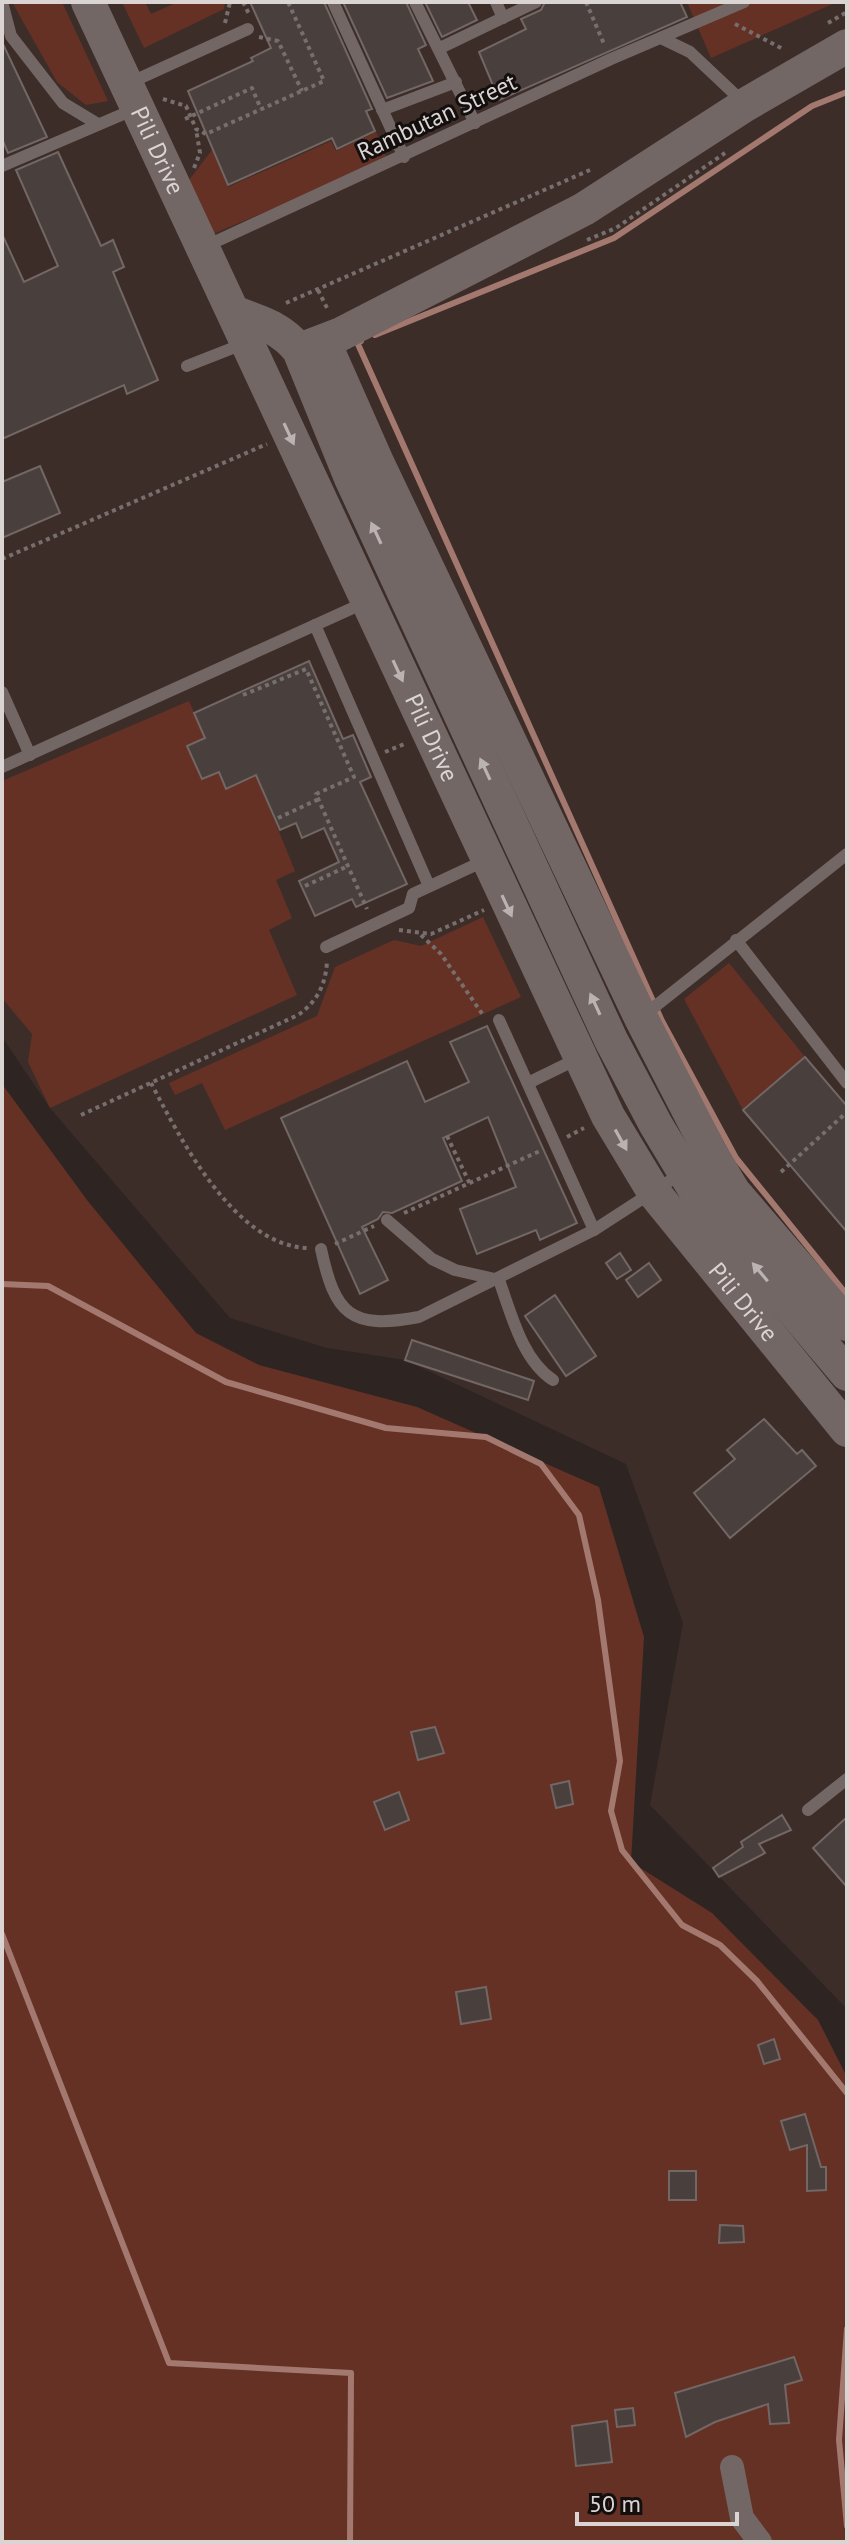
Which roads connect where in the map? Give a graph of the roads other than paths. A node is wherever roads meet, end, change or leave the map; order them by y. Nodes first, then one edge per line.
1 (2, 2) edge
2 (88, 2) edge
3 (333, 2) edge
4 (415, 2) edge
5 (496, 2) edge
6 (536, 2) edge
7 (744, 2) edge
8 (503, 18) junction
9 (248, 29) dead end
10 (834, 36) edge
11 (661, 38) junction
12 (440, 48) junction
13 (456, 82) junction
14 (131, 97) junction
15 (745, 105) junction
16 (382, 110) junction
17 (96, 123) junction
18 (475, 123) junction
19 (404, 157) junction
20 (2, 166) edge
21 (201, 248) junction
22 (247, 340) junction
23 (311, 346) junction
24 (187, 366) dead end
25 (366, 602) junction
26 (315, 625) junction
27 (2, 692) edge
28 (5, 708) edge
29 (30, 755) junction
30 (2, 767) edge
31 (847, 854) edge
32 (486, 860) junction
33 (429, 886) junction
34 (736, 940) junction
35 (326, 947) road end
36 (502, 1025) road end
37 (617, 1034) junction
38 (528, 1083) junction
39 (847, 1083) edge
40 (697, 1162) junction
41 (655, 1194) junction
42 (387, 1220) road end
43 (594, 1230) junction
44 (321, 1249) road end
45 (499, 1280) junction
46 (811, 1307) junction
47 (847, 1324) edge
48 (847, 1374) edge
49 (553, 1380) dead end
50 (847, 1430) edge
51 (847, 1779) edge
52 (808, 1810) dead end
53 (732, 2467) dead end
54 (760, 2542) edge

1 - 17 lane
2 - 14 street, Pili Drive
3 - 16 lane
4 - 12 lane
5 - 8 lane
6 - 8 lane
7 - 11 lane, Rambutan Street
8 - 12 lane
9 - 14 lane
10 - 15 street
11 - 15 lane
11 - 18 lane, Rambutan Street
12 - 13 lane
13 - 16 lane
13 - 18 lane
14 - 17 lane
14 - 21 street, Pili Drive
15 - 23 street
16 - 19 lane
17 - 20 lane
18 - 19 lane, Rambutan Street
19 - 21 lane, Rambutan Street
21 - 22 street, Pili Drive
22 - 23 street
22 - 23 street
22 - 24 lane
22 -> 25 street, Pili Drive
23 - 37 street
25 - 26 lane
25 -> 32 street, Pili Drive
26 - 29 lane
26 - 33 lane
27 - 28 lane
28 - 29 lane
29 - 30 lane
31 - 34 lane
32 - 33 lane
32 -> 37 street, Pili Drive
33 - 35 lane
34 - 37 lane
34 - 39 lane
36 - 38 lane
37 - 38 lane
37 - 40 street
37 -> 41 street, Pili Drive
38 - 43 lane
40 - 41 lane
40 - 46 street
41 - 43 lane
41 - 50 street, Pili Drive
42 - 45 lane
43 - 45 lane
44 - 45 lane
45 - 49 lane
46 - 47 street
46 - 48 street
51 - 52 lane
53 - 54 street

